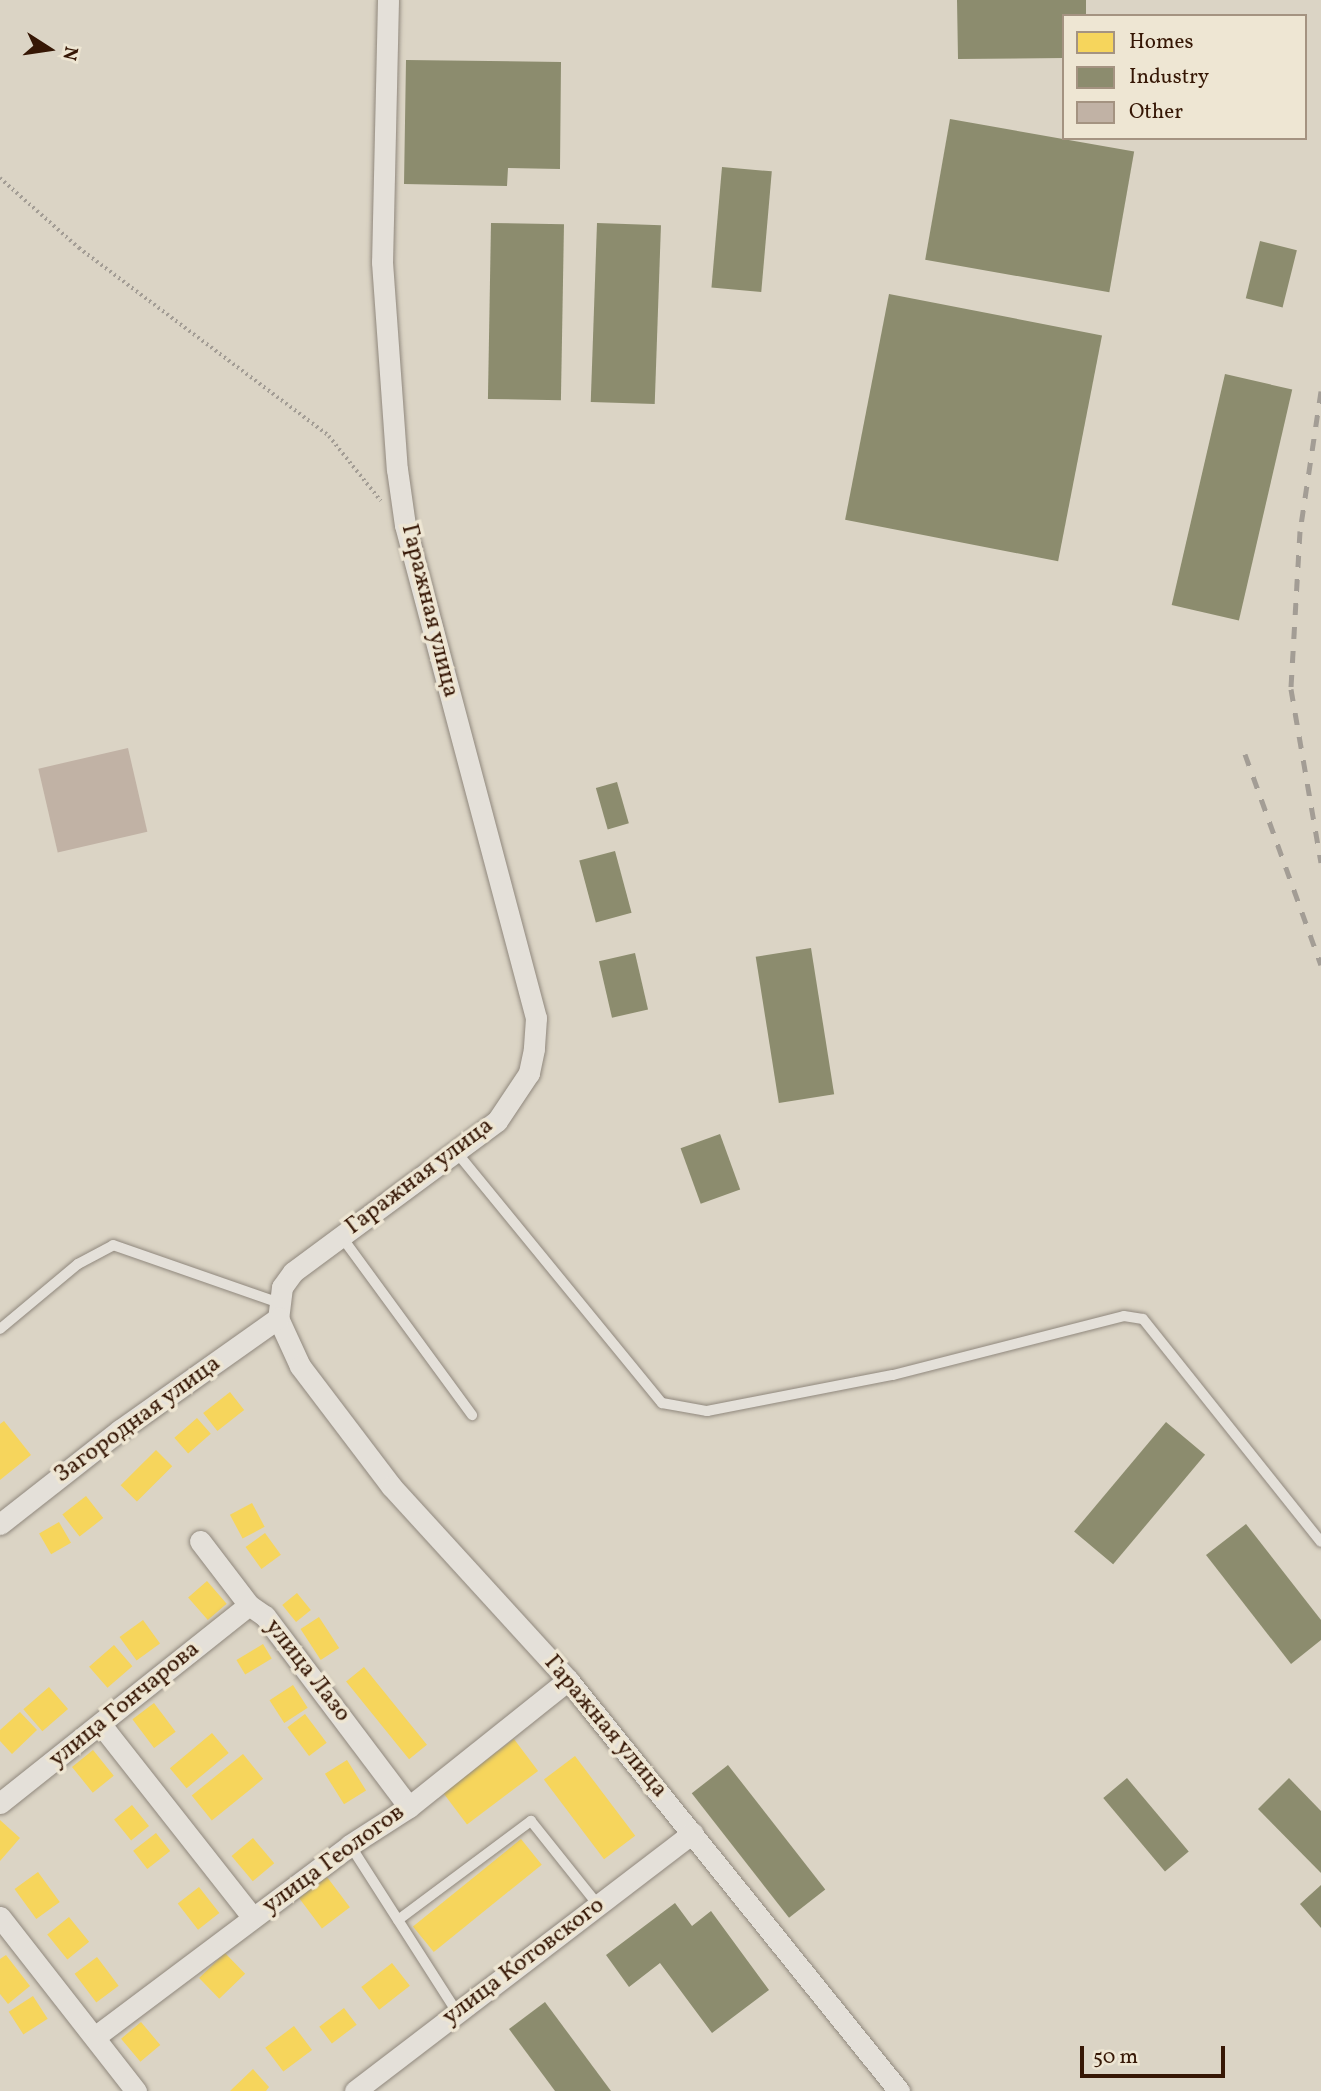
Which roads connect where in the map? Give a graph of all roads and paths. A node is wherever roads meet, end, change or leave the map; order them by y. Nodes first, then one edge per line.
1 (388, 0) edge
2 (0, 178) edge
3 (405, 525) junction
4 (458, 1154) junction
5 (341, 1236) junction
6 (277, 1310) junction
7 (0, 1329) edge
8 (472, 1415) dead end
9 (0, 1524) edge
10 (200, 1541) dead end
11 (1321, 1542) edge
12 (249, 1605) junction
13 (568, 1680) junction
14 (102, 1726) junction
15 (0, 1803) edge
16 (409, 1807) junction
17 (693, 1833) junction
18 (350, 1845) junction
19 (598, 1905) junction
20 (0, 1917) edge
21 (253, 1918) junction
22 (398, 1920) junction
23 (457, 2012) junction
24 (96, 2036) junction
25 (136, 2091) edge
26 (355, 2091) edge
27 (899, 2091) edge

1 - 3 street, Гаражная улица
2 - 3 path
3 - 4 street, Гаражная улица
4 - 5 street, Гаражная улица
4 - 11 lane
5 - 6 street, Гаражная улица
5 - 8 lane
6 - 7 lane
6 - 9 street, Загородная улица
6 - 13 street, Гаражная улица
10 - 12 street, улица Лазо
12 - 14 street, улица Гончарова
12 - 16 street, улица Лазо
13 - 16 street, улица Геологов
13 - 17 street, Гаражная улица
14 - 15 street, улица Гончарова
14 - 21 street
16 - 18 street, улица Геологов
17 - 19 street, улица Котовского
17 - 27 street, Гаражная улица
18 - 21 street, улица Геологов
18 - 22 lane
19 - 22 lane
19 - 23 street, улица Котовского
20 - 24 street
21 - 24 street, улица Геологов
22 - 23 lane
23 - 26 street, улица Котовского
24 - 25 street

